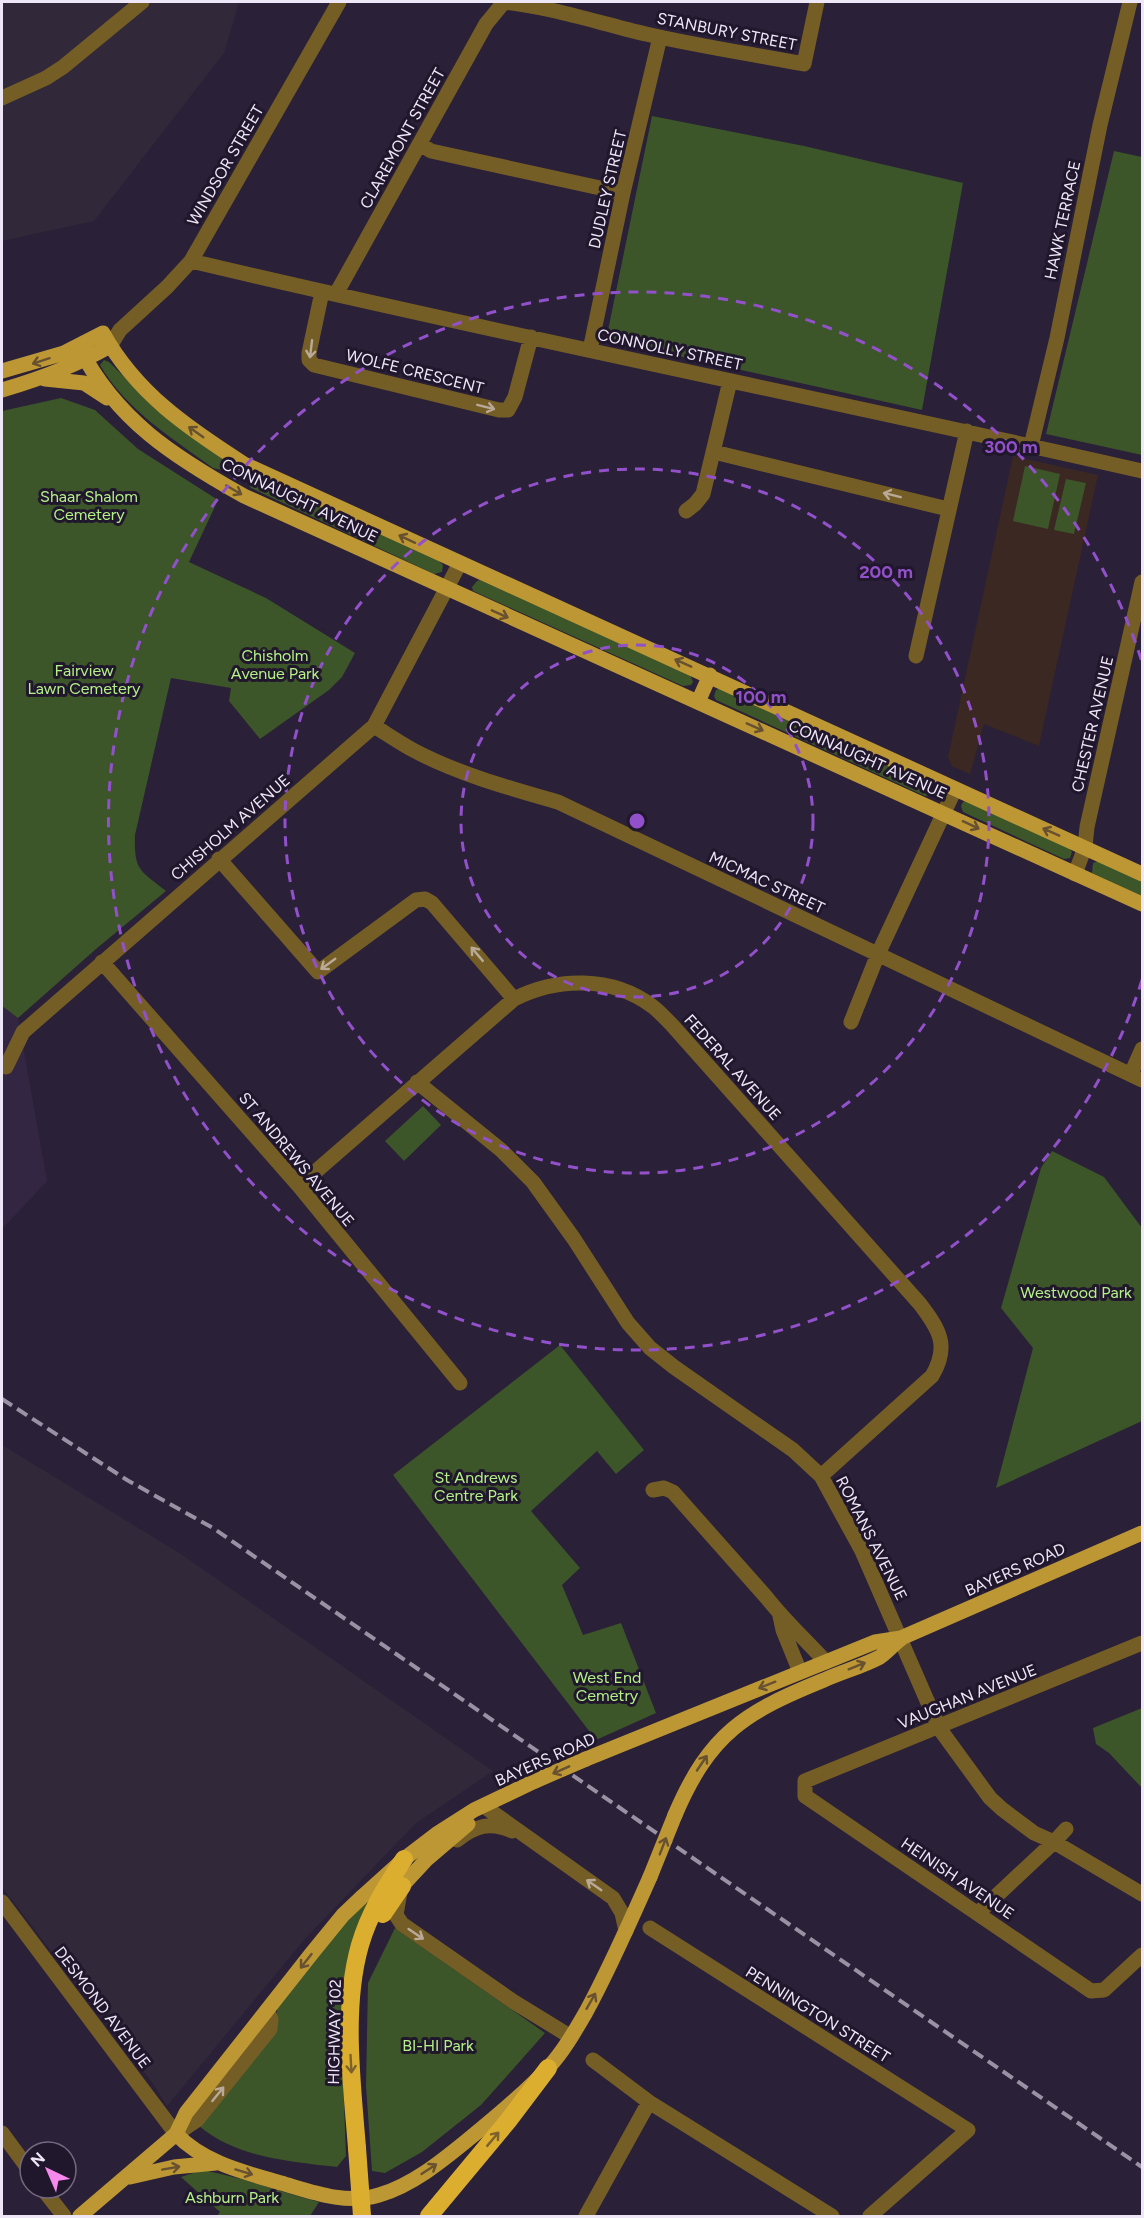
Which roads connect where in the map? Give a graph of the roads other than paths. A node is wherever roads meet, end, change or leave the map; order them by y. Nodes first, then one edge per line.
1 (142, 2) edge
2 (339, 2) edge
3 (504, 2) edge
4 (817, 2) edge
5 (1130, 2) edge
6 (540, 3) edge
7 (660, 37) junction
8 (2, 98) edge
9 (420, 144) junction
10 (623, 194) junction
11 (191, 261) junction
12 (329, 293) junction
13 (531, 337) junction
14 (107, 340) junction
15 (590, 350) junction
16 (82, 354) junction
17 (2, 371) edge
18 (42, 378) junction
19 (730, 381) junction
20 (2, 390) edge
21 (119, 407) junction
22 (967, 431) junction
23 (1031, 446) junction
24 (714, 452) junction
25 (1143, 471) edge
26 (948, 509) junction
27 (686, 511) dead end
28 (460, 563) junction
29 (1143, 582) edge
30 (447, 590) junction
31 (916, 656) dead end
32 (710, 675) junction
33 (698, 702) junction
34 (374, 726) junction
35 (955, 789) junction
36 (945, 813) junction
37 (1085, 847) junction
38 (219, 860) junction
39 (1076, 874) junction
40 (1143, 874) edge
41 (1143, 904) edge
42 (878, 954) junction
43 (102, 962) junction
44 (514, 999) junction
45 (851, 1022) dead end
46 (1143, 1049) edge
47 (6, 1066) dead end
48 (1137, 1077) edge
49 (417, 1083) junction
50 (298, 1186) junction
51 (460, 1383) dead end
52 (821, 1476) junction
53 (653, 1490) dead end
54 (1143, 1533) edge
55 (780, 1616) junction
56 (901, 1638) junction
57 (1143, 1643) edge
58 (826, 1662) junction
59 (800, 1672) junction
60 (939, 1728) junction
61 (805, 1781) joint
62 (485, 1807) junction
63 (1066, 1829) dead end
64 (531, 1840) junction
65 (1054, 1842) junction
66 (404, 1859) junction
67 (400, 1893) junction
68 (1143, 1894) edge
69 (2, 1902) edge
70 (978, 1913) junction
71 (650, 1928) dead end
72 (626, 1930) junction
73 (1143, 1955) edge
74 (352, 2005) junction
75 (571, 2037) junction
76 (593, 2060) dead end
77 (548, 2068) junction
78 (649, 2102) junction
79 (2, 2133) edge
80 (176, 2134) junction
81 (18, 2155) edge
82 (216, 2163) junction
83 (127, 2177) junction
84 (51, 2200) edge
85 (85, 2215) edge
86 (64, 2217) edge
87 (362, 2217) edge
88 (429, 2217) edge
89 (586, 2217) edge
90 (832, 2217) edge
91 (870, 2217) edge

1 - 8 street
2 - 11 street, WINDSOR STREET
3 - 6 street, STANBURY STREET
3 - 9 street, CLAREMONT STREET
4 - 7 street, STANBURY STREET
5 - 23 street, HAWK TERRACE
6 - 7 street, STANBURY STREET
7 - 10 street, DUDLEY STREET
9 - 10 street
9 - 12 street, CLAREMONT STREET
10 - 15 street, DUDLEY STREET
11 - 12 street, CONNOLLY STREET
11 - 14 street, WINDSOR STREET
12 - 13 street, CONNOLLY STREET
12 -> 13 street, WOLFE CRESCENT
13 - 15 street, CONNOLLY STREET
14 - 16 main road, WINDSOR STREET
28 -> 14 main road, CONNAUGHT AVENUE
15 - 19 street, CONNOLLY STREET
16 -> 17 main road, WINDSOR STREET
16 - 18 main road, WINDSOR STREET
16 - 21 main road, CONNAUGHT AVENUE
18 - 20 main road, WINDSOR STREET
18 - 21 main road
19 - 22 street, CONNOLLY STREET
19 - 24 street
21 -> 30 main road, CONNAUGHT AVENUE
22 - 23 street, CONNOLLY STREET
22 - 26 street
23 - 25 street, CONNOLLY STREET
26 -> 24 street
24 - 27 street
26 - 31 street
28 - 30 street
32 -> 28 main road, CONNAUGHT AVENUE
29 - 37 street, CHESTER AVENUE
30 -> 33 main road, CONNAUGHT AVENUE
30 - 34 street, CHISHOLM AVENUE
32 - 33 main road
32 - 35 main road, CONNAUGHT AVENUE
33 -> 36 main road, CONNAUGHT AVENUE
34 - 38 street, CHISHOLM AVENUE
34 - 42 street, MICMAC STREET
35 - 36 street
37 -> 35 main road, CONNAUGHT AVENUE
36 -> 39 main road, CONNAUGHT AVENUE
36 - 42 street
37 - 39 street, CHESTER AVENUE
37 - 40 main road, CONNAUGHT AVENUE
38 - 43 street, CHISHOLM AVENUE
44 -> 38 street
39 - 41 main road, CONNAUGHT AVENUE
42 - 45 street
42 - 48 street, MICMAC STREET
43 - 47 street, CHISHOLM AVENUE
43 - 50 street, ST ANDREWS AVENUE
44 - 49 street, FEDERAL AVENUE
44 - 52 street, FEDERAL AVENUE
46 - 48 street
49 - 50 street, FEDERAL AVENUE
49 - 52 street, ROMANS AVENUE
50 - 51 street, ST ANDREWS AVENUE
52 - 56 street, ROMANS AVENUE
53 - 55 street
54 - 56 main road, BAYERS ROAD
55 - 58 street
55 - 59 street
56 - 58 main road, BAYERS ROAD
56 - 60 street, ROMANS AVENUE
72 -> 56 main road, BAYERS ROAD, bridge
57 - 60 street, VAUGHAN AVENUE
58 - 59 main road, BAYERS ROAD
59 -> 62 main road, BAYERS ROAD, bridge
60 - 61 street, VAUGHAN AVENUE
60 - 65 street, ROMANS AVENUE
61 - 70 street, HEINISH AVENUE
62 - 64 street
62 - 66 main road, BAYERS ROAD
62 - 67 main road
63 - 65 street
64 - 67 street
72 -> 64 street
65 - 68 street, ROMANS AVENUE
65 - 70 street
66 - 74 highway, HIGHWAY 102
66 -> 80 main road, BAYERS ROAD
67 - 74 highway
67 -> 75 street
69 - 80 street, DESMOND AVENUE
70 - 73 street, HEINISH AVENUE
71 - 91 street, PENNINGTON STREET
75 -> 72 main road, BAYERS ROAD
74 -> 87 highway, HIGHWAY 102, bridge
75 - 77 main road, BAYERS ROAD
76 - 78 street
82 -> 77 main road, BAYERS ROAD
88 -> 77 highway
78 - 89 street
78 - 90 street
79 - 81 street
80 - 82 main road
80 - 83 main road, BAYERS ROAD
83 -> 82 main road
83 - 85 main road, BAYERS ROAD
84 - 86 street

